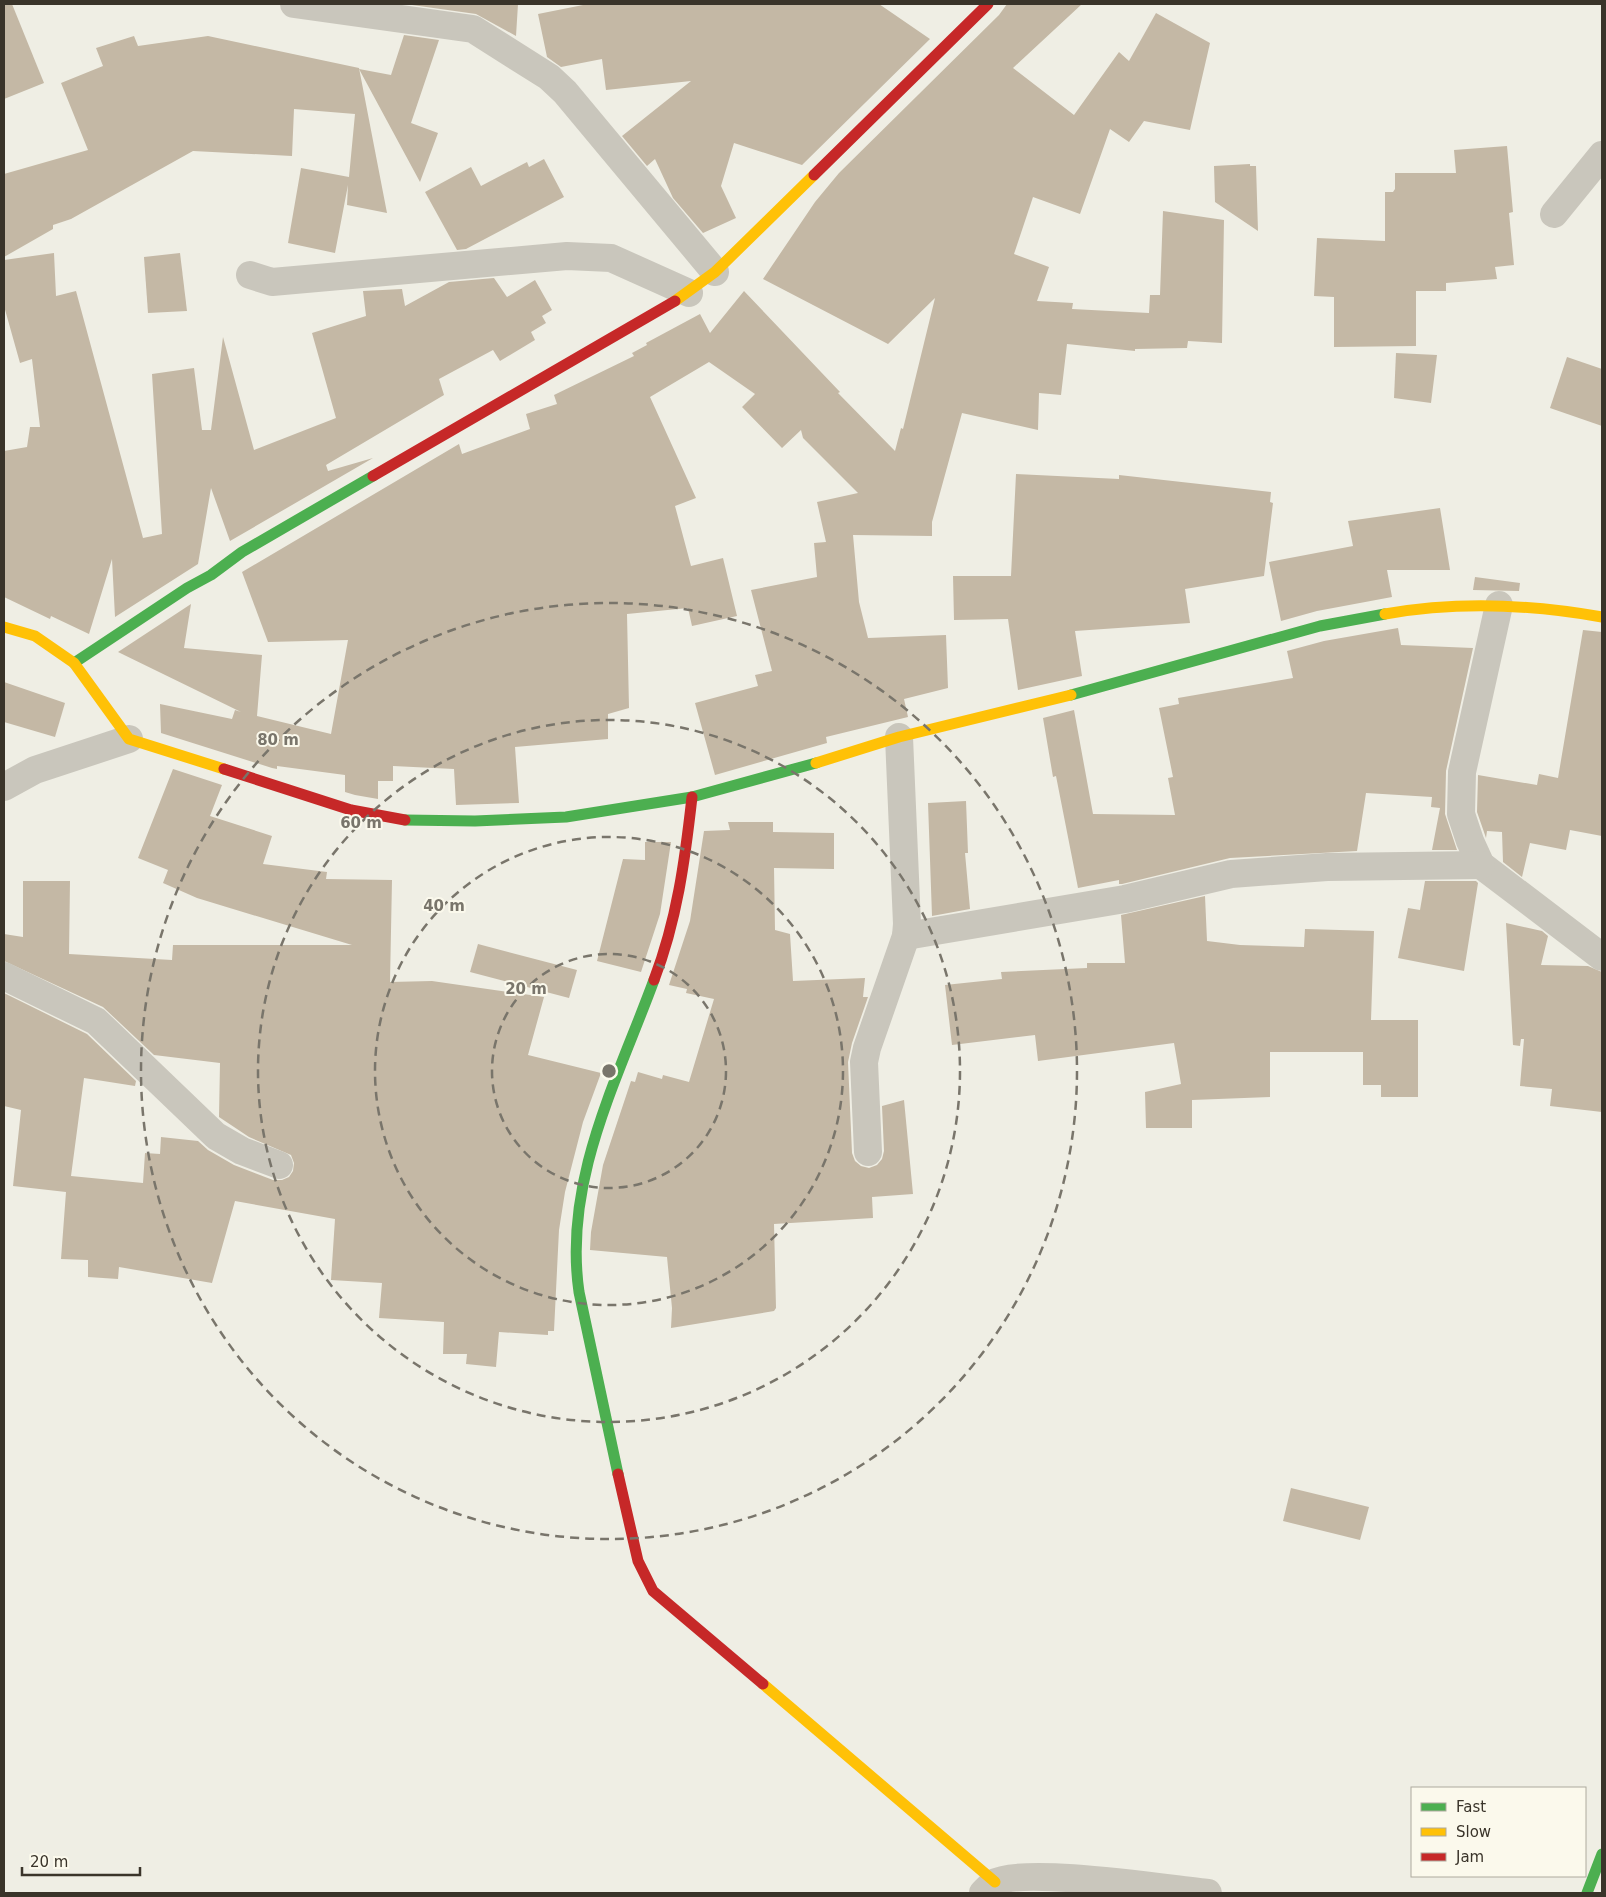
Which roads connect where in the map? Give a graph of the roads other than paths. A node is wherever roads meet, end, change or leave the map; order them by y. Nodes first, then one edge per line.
1 (294, 4) edge
2 (988, 4) edge
3 (1602, 155) edge
4 (1554, 214) dead end
5 (715, 272) junction
6 (250, 275) dead end
7 (689, 293) junction
8 (1499, 605) junction
9 (1602, 617) edge
10 (4, 627) edge
11 (74, 663) junction
12 (899, 737) junction
13 (128, 739) junction
14 (4, 786) edge
15 (692, 798) junction
16 (1481, 865) junction
17 (906, 936) junction
18 (1602, 957) edge
19 (4, 976) edge
20 (868, 1152) dead end
21 (278, 1165) dead end
22 (1602, 1854) edge
23 (989, 1888) edge
24 (1208, 1893) edge
25 (1587, 1893) edge

1 - 5 street
2 - 5 street
3 - 4 street
5 - 7 street
6 - 7 street
7 - 11 street
8 - 9 street
8 - 12 street
8 - 16 street
10 - 11 street
11 - 13 street
12 - 15 street
12 - 17 street
13 - 14 street
13 - 15 street
15 - 23 street
16 - 17 street
16 - 18 street
17 - 20 street
19 - 21 street
22 - 25 street
23 - 24 street

